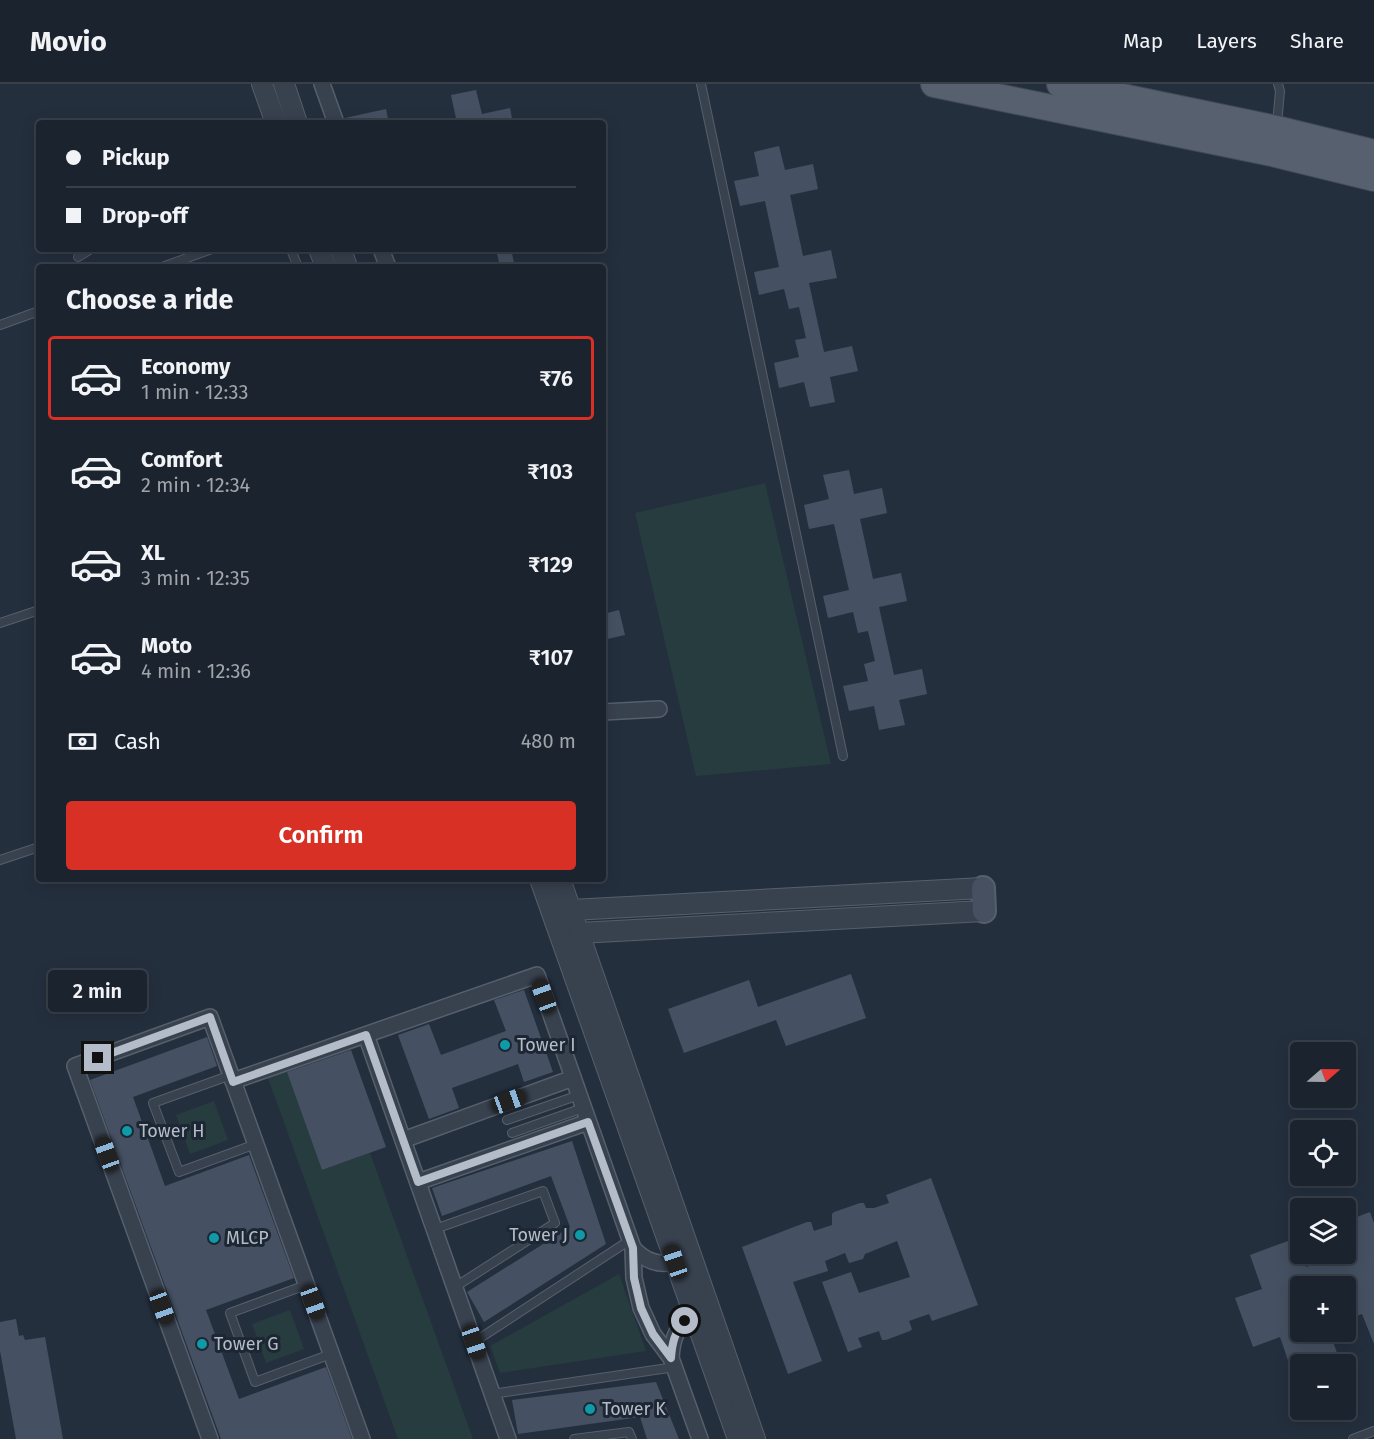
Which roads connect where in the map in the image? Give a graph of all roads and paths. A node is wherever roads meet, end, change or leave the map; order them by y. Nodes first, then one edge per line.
1 (262, 84) edge
2 (284, 84) edge
3 (322, 84) edge
4 (701, 84) edge
5 (934, 84) edge
6 (1060, 84) edge
7 (1278, 84) edge
8 (275, 120) edge
9 (296, 120) edge
10 (335, 120) edge
11 (1274, 141) junction
12 (1374, 153) edge
13 (1374, 178) edge
14 (86, 252) edge
15 (204, 252) edge
16 (78, 257) dead end
17 (170, 264) edge
18 (36, 312) edge
19 (0, 326) edge
20 (36, 611) edge
21 (0, 623) edge
22 (659, 709) dead end
23 (606, 712) edge
24 (843, 756) dead end
25 (36, 848) edge
26 (0, 860) edge
27 (541, 882) edge
28 (561, 882) edge
29 (983, 888) joint
30 (571, 910) junction
31 (984, 911) joint
32 (579, 933) junction
33 (366, 1035) junction
34 (232, 1078) junction
35 (573, 1078) junction
36 (583, 1108) junction
37 (507, 1120) dead end
38 (512, 1133) dead end
39 (403, 1140) junction
40 (256, 1144) junction
41 (418, 1182) junction
42 (435, 1229) junction
43 (631, 1244) junction
44 (675, 1262) junction
45 (306, 1285) junction
46 (455, 1287) junction
47 (694, 1316) junction
48 (474, 1342) junction
49 (331, 1354) junction
50 (673, 1362) junction
51 (492, 1394) junction
52 (1374, 1431) edge
53 (210, 1439) edge
54 (362, 1439) edge
55 (508, 1439) edge
56 (574, 1439) edge
57 (632, 1439) edge
58 (700, 1439) edge
59 (738, 1439) edge
60 (755, 1439) edge
61 (1353, 1439) edge

1 - 8 street
2 - 9 street
3 - 10 street
4 - 24 lane
5 - 11 main road
6 - 11 main road
7 - 11 lane
11 - 12 main road
11 - 13 main road
14 - 16 lane
15 - 17 lane
18 - 19 lane
20 - 21 lane
22 - 23 street
25 - 26 lane
27 - 44 street
28 - 30 street
29 - 30 street
29 - 31 main road
30 - 32 street
31 - 32 street
32 - 60 street
33 - 34 street
33 - 35 street
33 - 39 street
34 - 40 street
34 - 40 lane
34 - 53 street
35 - 36 street
35 - 39 street
36 - 37 lane
36 - 38 lane
36 - 41 street
36 - 43 street
39 - 41 street
40 - 45 street
41 - 42 street
42 - 46 street
42 - 46 lane
43 - 44 street
43 - 48 lane
43 - 50 street
44 - 47 street
45 - 49 street
45 - 49 lane
46 - 48 street
47 - 50 street
47 - 59 street
48 - 51 street
49 - 54 street
50 - 51 lane
50 - 58 street
51 - 55 street
52 - 61 lane
56 - 57 lane

